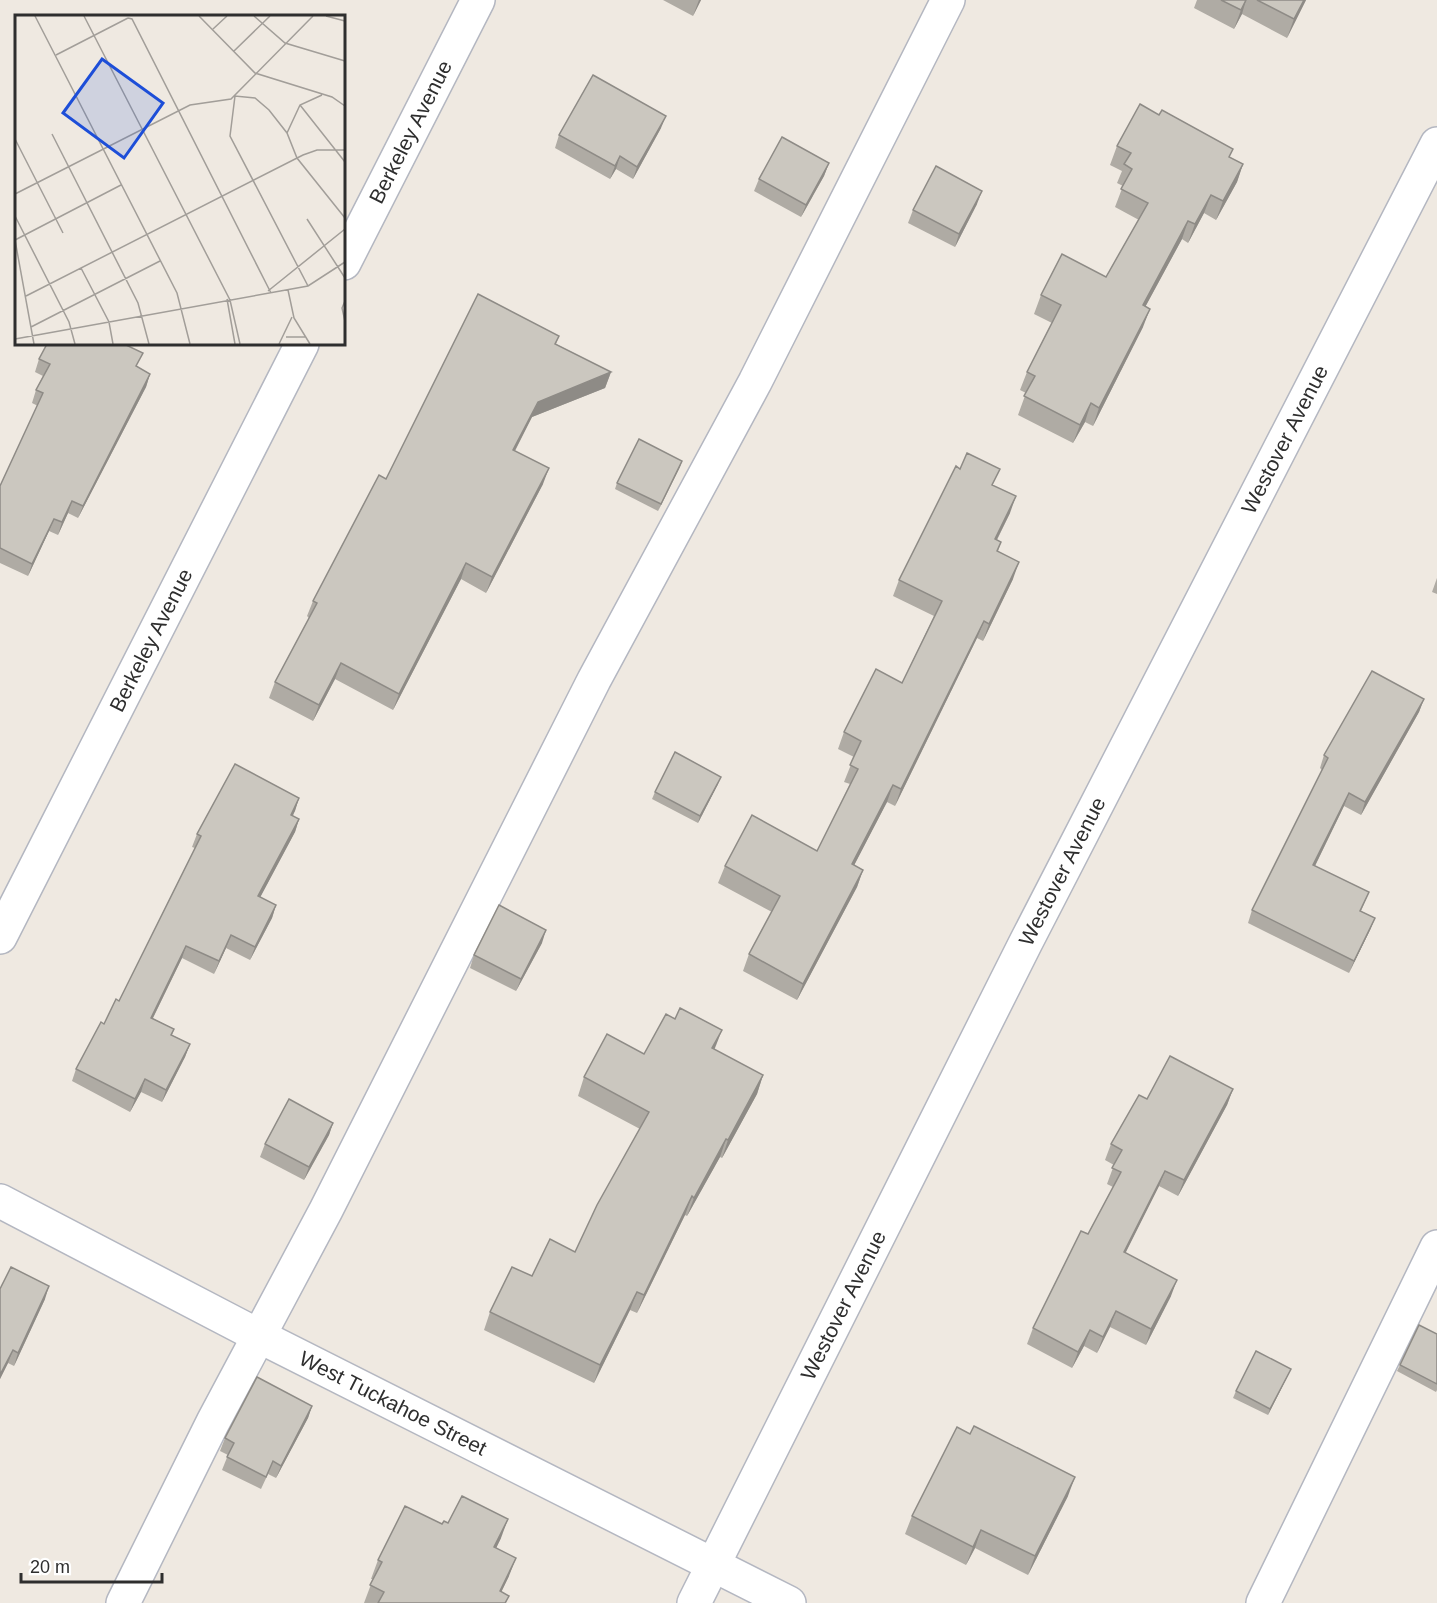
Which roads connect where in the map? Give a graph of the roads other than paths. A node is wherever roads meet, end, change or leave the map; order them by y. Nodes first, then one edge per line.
1 (478, 0) edge
2 (948, 0) edge
3 (1437, 144) edge
4 (345, 261) edge
5 (301, 345) edge
6 (0, 937) edge
7 (0, 1201) edge
8 (1437, 1247) edge
9 (259, 1336) junction
10 (714, 1564) junction
11 (123, 1603) edge
12 (694, 1603) edge
13 (789, 1603) edge
14 (1263, 1603) edge

1 - 4 street, Berkeley Avenue
2 - 9 street
3 - 10 street, Westover Avenue
5 - 6 street, Berkeley Avenue
7 - 9 street, West Tuckahoe Street
8 - 14 street
9 - 10 street, West Tuckahoe Street
9 - 11 street
10 - 12 street, Westover Avenue
10 - 13 street, West Tuckahoe Street

